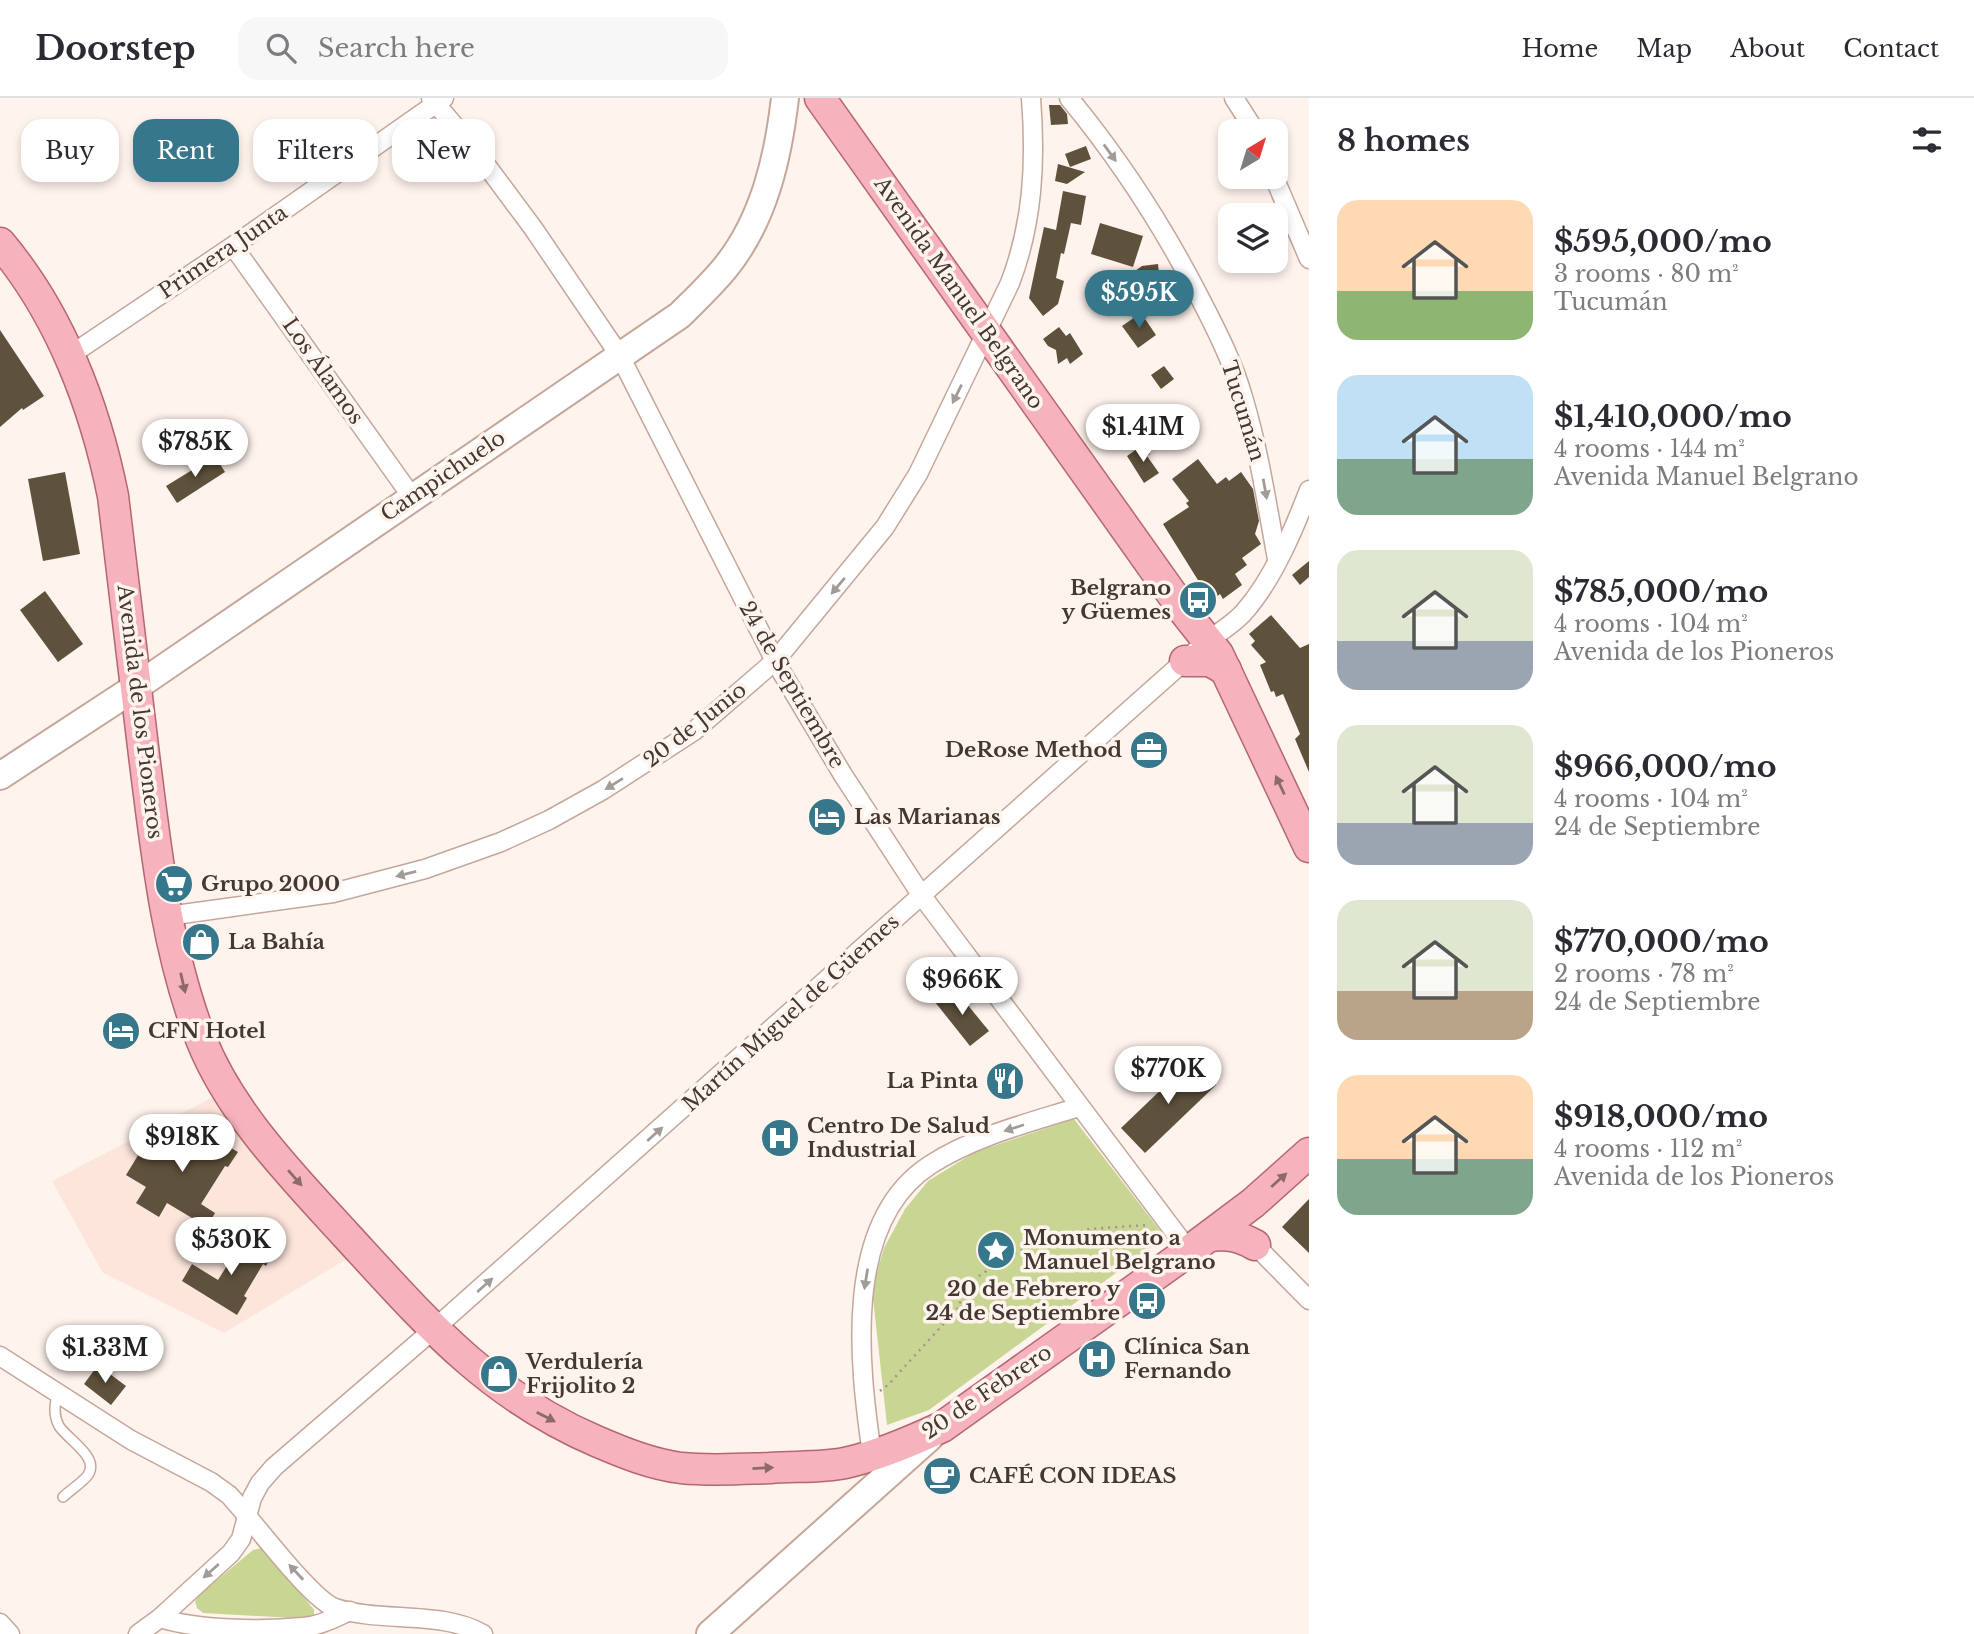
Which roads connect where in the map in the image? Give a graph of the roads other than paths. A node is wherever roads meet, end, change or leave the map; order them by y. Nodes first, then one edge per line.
1 (785, 98) edge
2 (820, 98) edge
3 (1031, 98) edge
4 (1069, 98) edge
5 (1234, 98) edge
6 (437, 100) edge
7 (1247, 119) edge
8 (1279, 189) edge
9 (0, 243) edge
10 (233, 246) junction
11 (1309, 259) edge
12 (987, 332) junction
13 (69, 356) junction
14 (620, 356) junction
15 (1309, 490) edge
16 (412, 497) junction
17 (1277, 559) junction
18 (1196, 651) junction
19 (775, 661) junction
20 (136, 687) junction
21 (0, 776) edge
22 (1309, 847) edge
23 (922, 896) junction
24 (168, 916) junction
25 (1079, 1107) junction
26 (1309, 1153) edge
27 (1253, 1203) junction
28 (1200, 1243) junction
29 (1255, 1245) junction
30 (1309, 1300) edge
31 (433, 1331) junction
32 (0, 1356) edge
33 (57, 1393) junction
34 (942, 1427) junction
35 (872, 1454) junction
36 (874, 1487) junction
37 (63, 1497) dead end
38 (248, 1516) junction
39 (350, 1611) junction
40 (160, 1618) junction
41 (0, 1623) edge
42 (10, 1634) edge
43 (138, 1634) edge
44 (483, 1634) edge
45 (710, 1634) edge

1 - 14 street, Campichuelo
2 - 12 main road, Avenida Manuel Belgrano
3 - 12 street, 20 de Junio
4 -> 17 street, Tucumán
5 - 7 street
6 - 10 street, Primera Junta
6 - 14 street, 24 de Septiembre
8 - 11 street
9 - 13 main road, Avenida de los Pioneros
10 - 13 street, Primera Junta
10 - 16 street, Los Álamos
12 - 18 main road, Avenida Manuel Belgrano
12 -> 19 street, 20 de Junio
13 - 20 main road, Avenida de los Pioneros
14 - 16 street, Campichuelo
14 - 19 street, 24 de Septiembre
15 - 17 street, Martín Miguel de Güemes
16 - 20 street, Campichuelo
17 - 18 street, Martín Miguel de Güemes
22 -> 18 main road, Avenida Manuel Belgrano
18 - 23 street, Martín Miguel de Güemes
19 - 23 street, 24 de Septiembre
19 -> 24 street, 20 de Junio
20 - 21 street, Campichuelo
20 - 24 main road, Avenida de los Pioneros
23 - 25 street, 24 de Septiembre
31 -> 23 street, Martín Miguel de Güemes
24 -> 31 main road, Avenida de los Pioneros
25 - 28 street, 24 de Septiembre
25 -> 35 street
27 -> 26 main road, 20 de Febrero
27 - 28 main road, 20 de Febrero
27 - 29 main road
28 - 29 main road
28 - 34 main road, 20 de Febrero
29 - 30 street
31 -> 35 main road, 20 de Febrero
31 - 38 street, Martín Miguel de Güemes
32 - 33 street
33 - 37 lane
33 - 38 street
34 - 35 main road, 20 de Febrero
34 - 36 street
35 - 36 street
36 - 45 street
39 -> 38 street
38 -> 40 street, Martín Miguel de Güemes
39 - 40 street
39 - 44 street
40 - 43 street, Martín Miguel de Güemes
41 - 42 street

